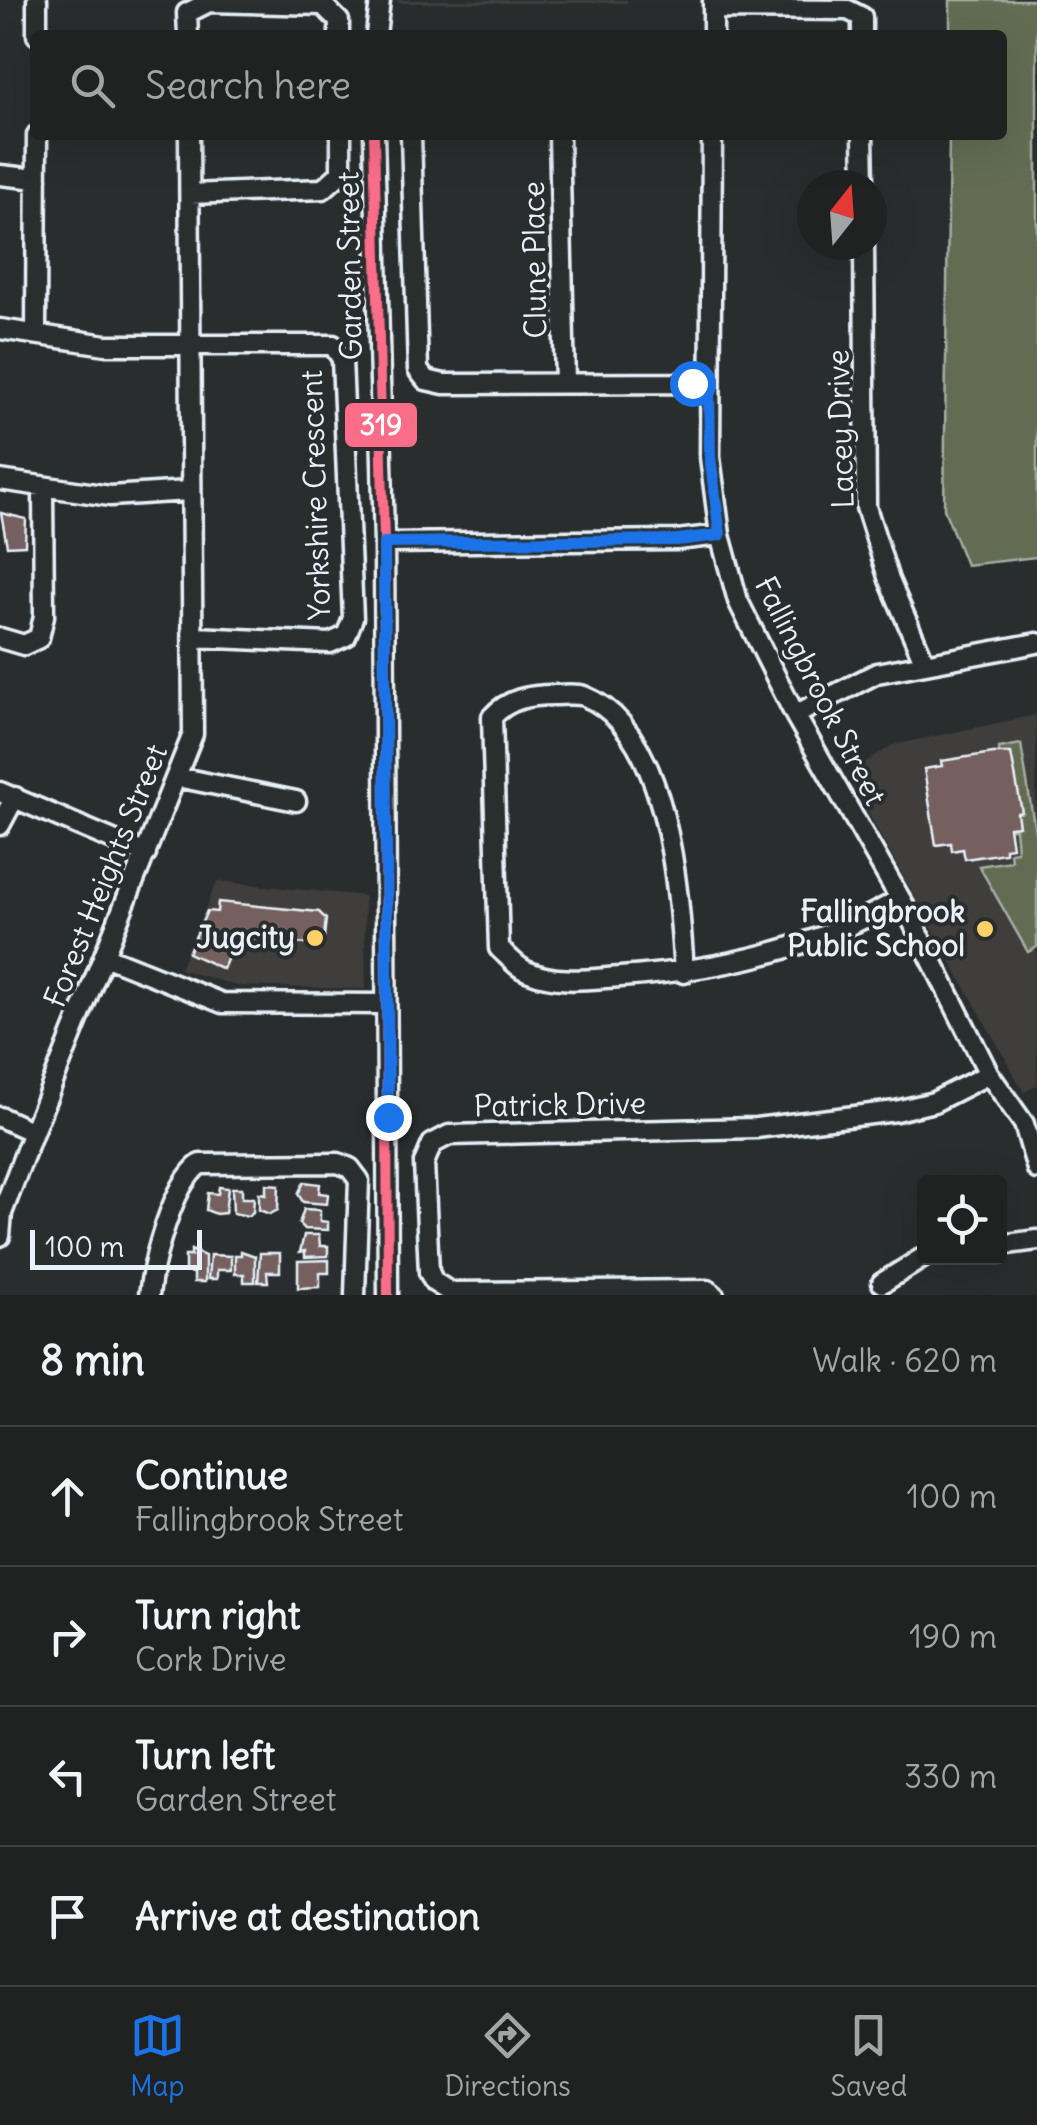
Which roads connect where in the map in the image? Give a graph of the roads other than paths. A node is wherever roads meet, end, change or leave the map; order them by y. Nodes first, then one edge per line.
1 (37, 0) edge
2 (380, 0) edge
3 (713, 5) edge
4 (37, 30) edge
5 (188, 30) edge
6 (340, 30) edge
7 (377, 30) edge
8 (862, 30) edge
9 (37, 140) edge
10 (189, 140) edge
11 (341, 140) edge
12 (374, 140) edge
13 (412, 140) edge
14 (559, 140) edge
15 (712, 140) edge
16 (863, 140) edge
17 (864, 170) edge
18 (0, 175) edge
19 (37, 180) junction
20 (190, 194) junction
21 (864, 260) edge
22 (0, 329) edge
23 (36, 334) junction
24 (190, 343) junction
25 (565, 383) junction
26 (709, 383) junction
27 (0, 480) edge
28 (43, 488) junction
29 (188, 490) junction
30 (720, 535) junction
31 (384, 543) junction
32 (194, 637) junction
33 (0, 638) edge
34 (1037, 643) edge
35 (924, 661) junction
36 (795, 715) junction
37 (177, 776) junction
38 (8, 795) edge
39 (296, 801) dead end
40 (0, 825) edge
41 (146, 854) junction
42 (900, 899) junction
43 (104, 956) junction
44 (684, 973) junction
45 (384, 1004) junction
46 (989, 1074) junction
47 (0, 1117) edge
48 (33, 1132) junction
49 (1037, 1168) edge
50 (0, 1236) edge
51 (1037, 1240) edge
52 (1007, 1244) edge
53 (917, 1260) edge
54 (882, 1283) dead end
55 (149, 1295) edge
56 (355, 1295) edge
57 (388, 1295) edge
58 (714, 1295) edge

1 - 4 street
2 - 7 street
3 - 8 street
5 - 6 street
9 - 19 street
10 - 20 street, Forest Heights Street
11 - 20 street
12 - 31 street, Garden Street
13 - 25 street, Clune Place
14 - 25 street, Clune Place
15 - 26 street, Fallingbrook Street
16 - 17 street
18 - 19 street
19 - 23 street
20 - 24 street, Forest Heights Street
21 - 35 street, Lacey Drive
22 - 23 street
23 - 24 street
24 - 29 street, Forest Heights Street
24 - 32 street, Yorkshire Crescent
25 - 26 street, Clune Place
26 - 30 street, Fallingbrook Street
27 - 28 street
28 - 29 street
28 - 33 street
29 - 32 street, Forest Heights Street
30 - 31 street
30 - 36 street, Fallingbrook Street
31 - 45 street, Garden Street
32 - 37 street, Forest Heights Street
34 - 35 street
35 - 36 street
36 - 42 street, Fallingbrook Street
37 - 39 street
37 - 41 street, Forest Heights Street
38 - 40 street
38 - 41 street
41 - 43 street, Forest Heights Street
42 - 44 street
42 - 46 street, Fallingbrook Street
43 - 45 street
43 - 48 street, Forest Heights Street
44 - 44 street
45 - 57 street, Garden Street
46 - 49 street, Fallingbrook Street
46 - 58 street, Patrick Drive
47 - 48 street
48 - 50 street, Forest Heights Street
51 - 52 street
53 - 54 street
55 - 56 street

